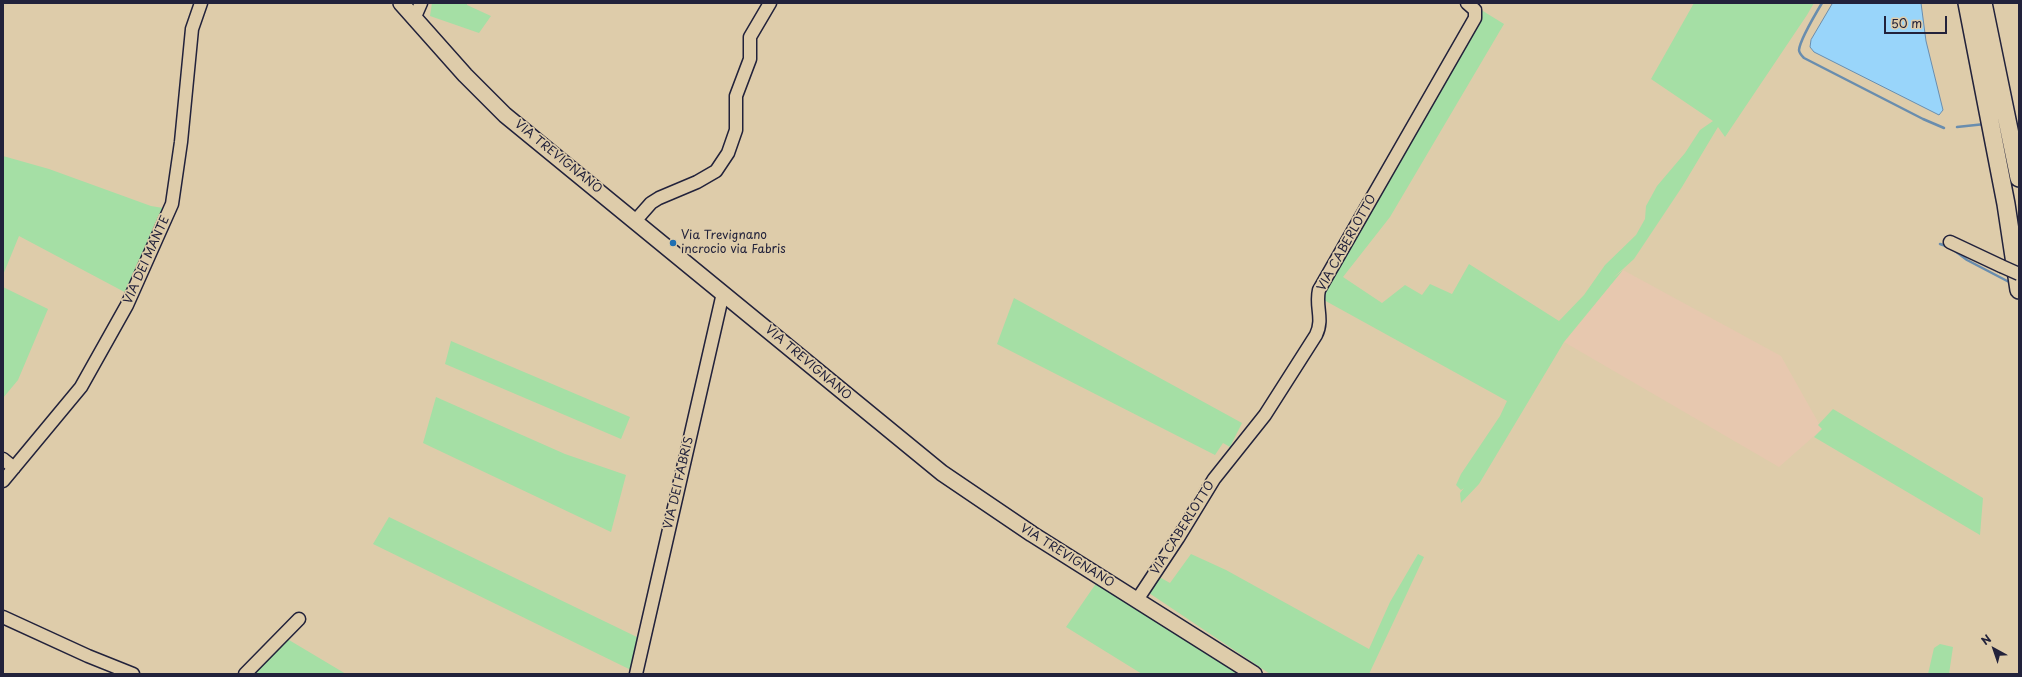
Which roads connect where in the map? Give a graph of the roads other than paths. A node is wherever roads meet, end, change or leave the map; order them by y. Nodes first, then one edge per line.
1 (201, 3) edge
2 (401, 3) edge
3 (420, 3) edge
4 (770, 3) edge
5 (1467, 3) edge
6 (1967, 3) edge
7 (1983, 3) edge
8 (414, 19) junction
9 (2019, 178) edge
10 (636, 220) junction
11 (1950, 242) dead end
12 (2019, 274) edge
13 (2019, 290) edge
14 (723, 293) junction
15 (3, 459) edge
16 (14, 468) junction
17 (3, 481) edge
18 (1137, 600) junction
19 (3, 618) edge
20 (299, 619) dead end
21 (133, 674) edge
22 (245, 674) edge
23 (636, 674) edge
24 (1254, 674) edge

1 - 16 street, VIA DEI MANTE
2 - 8 main road, VIA TREVIGNANO
3 - 8 street
4 - 10 street
5 - 18 street, VIA CABERLOTTO
6 - 13 highway
7 - 9 highway
8 - 10 main road, VIA TREVIGNANO
10 - 14 main road, VIA TREVIGNANO
11 - 12 street, bridge
14 - 18 main road, VIA TREVIGNANO
14 - 23 street, VIA DEI FABRIS
15 - 16 street
16 - 17 street, VIA DEI MANTE
18 - 24 main road, VIA TREVIGNANO
19 - 21 street
20 - 22 street

